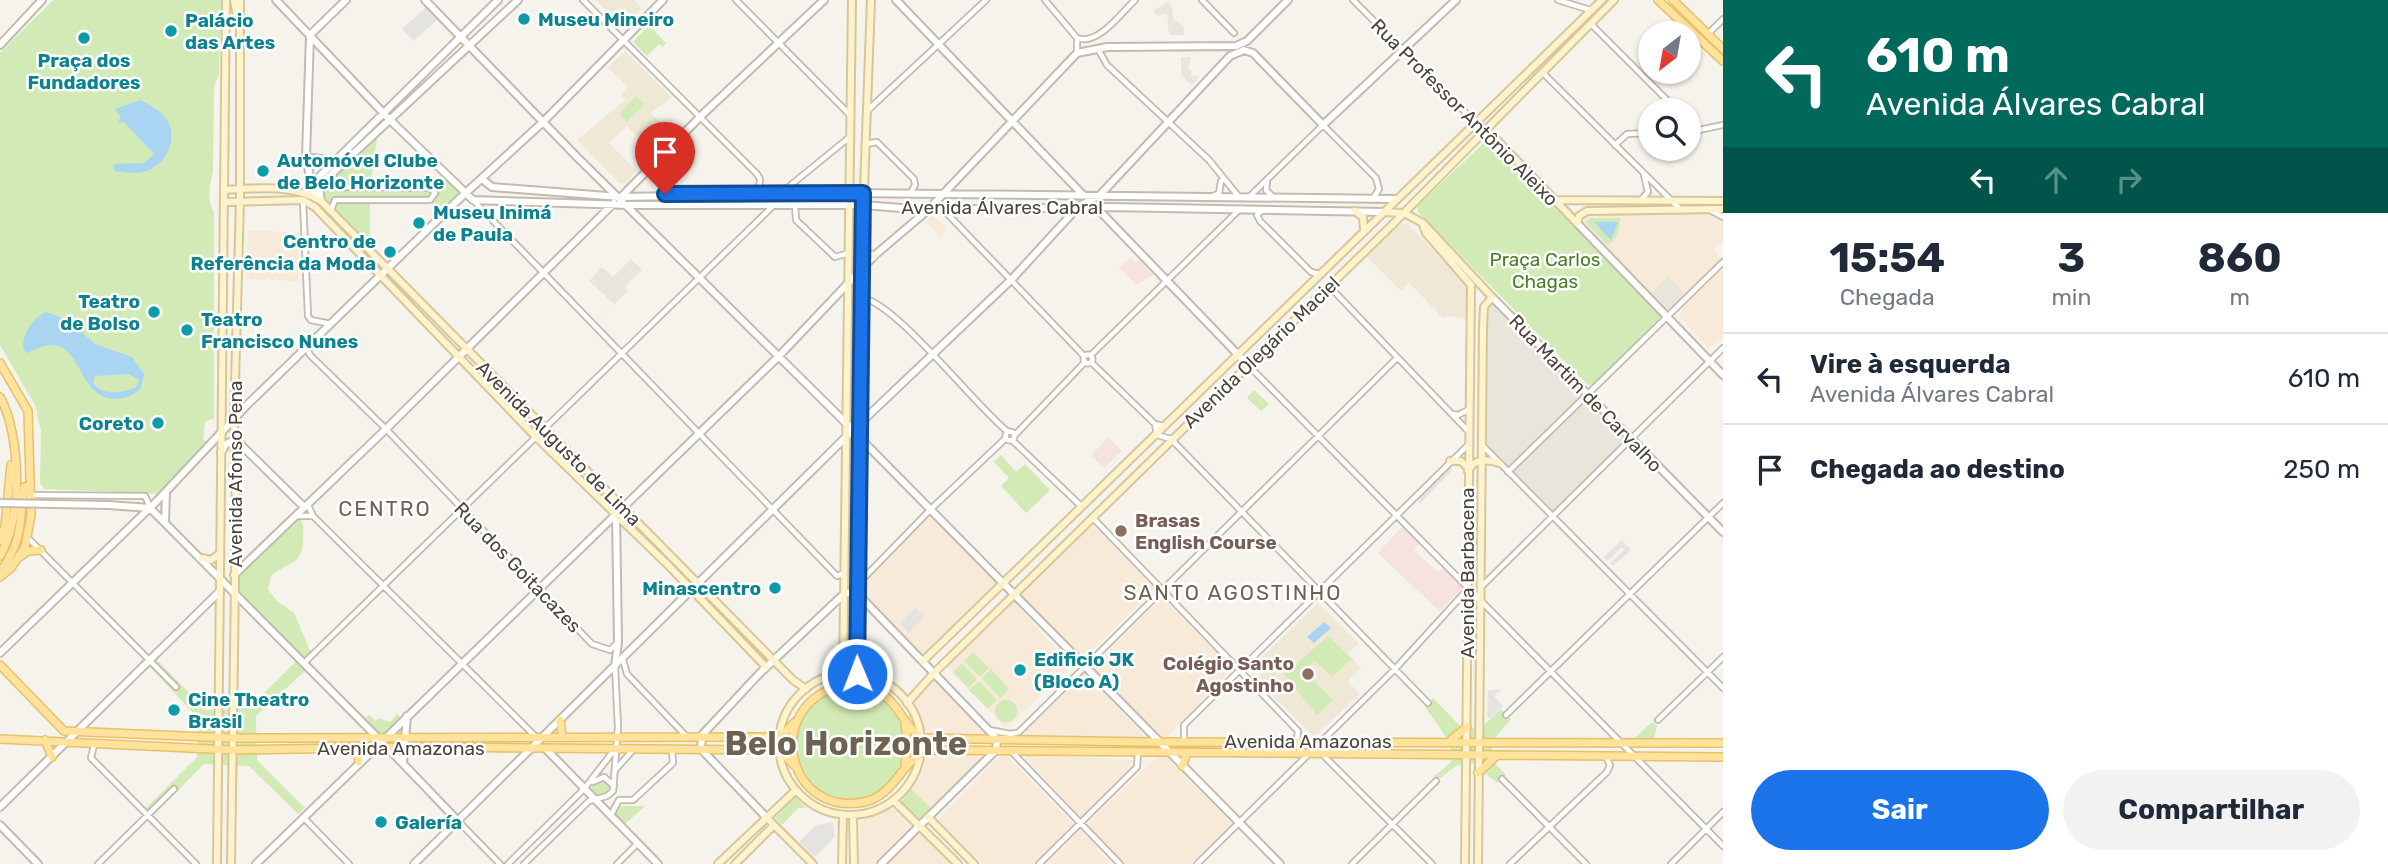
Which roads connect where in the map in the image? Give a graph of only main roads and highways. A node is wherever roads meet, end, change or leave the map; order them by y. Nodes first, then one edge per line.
1 (226, 0) edge
2 (234, 0) edge
3 (240, 0) edge
4 (852, 0) edge
5 (871, 0) edge
6 (1601, 0) edge
7 (1614, 0) edge
8 (1658, 0) edge
9 (1673, 0) edge
10 (241, 32) junction
11 (1723, 49) edge
12 (1549, 51) junction
13 (1723, 61) edge
14 (1543, 73) junction
15 (1474, 121) junction
16 (1486, 130) junction
17 (240, 189) junction
18 (225, 190) junction
19 (1556, 200) junction
20 (240, 201) junction
21 (1723, 201) edge
22 (225, 202) junction
23 (1723, 209) edge
24 (1355, 211) road end
25 (1384, 212) junction
26 (1404, 212) junction
27 (1423, 223) junction
28 (1364, 230) junction
29 (862, 249) junction
30 (874, 255) road end
31 (1471, 281) joint
32 (1492, 297) joint
33 (1470, 330) junction
34 (1483, 331) junction
35 (0, 363) edge
36 (1469, 381) junction
37 (1482, 382) junction
38 (0, 397) edge
39 (1468, 410) junction
40 (1482, 410) junction
41 (211, 444) road end
42 (220, 445) junction
43 (1481, 460) junction
44 (1450, 461) road end
45 (1499, 463) road end
46 (1468, 470) junction
47 (18, 493) edge
48 (3, 515) edge
49 (0, 541) edge
50 (41, 550) road end
51 (218, 555) junction
52 (0, 556) edge
53 (20, 556) junction
54 (202, 558) road end
55 (0, 572) edge
56 (0, 577) edge
57 (1468, 587) junction
58 (1480, 587) junction
59 (923, 661) road end
60 (0, 665) edge
61 (766, 667) road end
62 (844, 674) junction
63 (857, 674) junction
64 (806, 689) junction
65 (907, 703) junction
66 (902, 717) junction
67 (559, 720) road end
68 (796, 720) junction
69 (1467, 727) junction
70 (780, 735) junction
71 (562, 736) junction
72 (218, 737) junction
73 (232, 738) junction
74 (920, 738) junction
75 (0, 739) edge
76 (45, 740) junction
77 (1448, 741) junction
78 (1466, 741) junction
79 (1477, 741) junction
80 (1723, 743) edge
81 (350, 748) junction
82 (217, 750) junction
83 (232, 750) junction
84 (779, 750) junction
85 (1187, 753) junction
86 (1466, 754) junction
87 (1478, 754) junction
88 (1498, 754) junction
89 (920, 755) junction
90 (52, 757) road end
91 (1723, 757) edge
92 (359, 762) road end
93 (795, 766) junction
94 (1182, 766) road end
95 (903, 771) junction
96 (1478, 774) junction
97 (796, 790) junction
98 (893, 800) junction
99 (843, 815) junction
100 (853, 815) junction
101 (766, 817) junction
102 (928, 817) road end
103 (774, 825) junction
104 (1466, 828) junction
105 (1477, 828) junction
106 (217, 864) edge
107 (231, 864) edge
108 (718, 864) edge
109 (735, 864) edge
110 (813, 864) edge
111 (842, 864) edge
112 (854, 864) edge
113 (958, 864) edge
114 (974, 864) edge
115 (1465, 864) edge
116 (1478, 864) edge

1 - 18 main road, Avenida Afonso Pena
2 - 10 main road
3 - 10 main road, Avenida Afonso Pena
4 - 62 main road
5 - 29 main road
6 - 12 main road, Avenida Olegário Maciel
7 - 14 main road, Avenida Olegário Maciel
8 - 13 main road
9 - 11 main road
10 - 17 main road, Avenida Afonso Pena
12 - 14 main road
12 - 15 main road, Avenida Olegário Maciel
14 - 16 main road, Avenida Olegário Maciel
15 - 16 main road, Rua Professor Antônio Aleixo
15 - 25 main road, Avenida Olegário Maciel
16 - 19 main road, Rua Professor Antônio Aleixo
16 - 26 main road, Avenida Olegário Maciel
17 - 18 main road
17 - 20 main road, Avenida Afonso Pena
17 - 64 main road, Avenida Augusto de Lima
18 - 22 main road, Avenida Afonso Pena
19 - 21 main road
19 - 23 main road, Rua Professor Antônio Aleixo
20 - 22 main road
20 - 61 main road, Avenida Augusto de Lima
20 - 73 main road, Avenida Afonso Pena
22 - 42 main road, Avenida Afonso Pena
24 - 28 main road
25 - 26 main road, Avenida Álvares Cabral
25 - 28 main road, Avenida Olegário Maciel
26 - 27 main road, Rua Martim de Carvalho
26 - 65 main road, Avenida Olegário Maciel
27 - 31 main road, Rua Martim de Carvalho
27 - 32 main road, Rua Martim de Carvalho
28 - 59 main road, Avenida Olegário Maciel
29 - 30 main road
29 - 63 main road
31 - 33 main road, Avenida Barbacena
32 - 34 main road, Avenida Barbacena
33 - 34 main road
33 - 36 main road, Avenida Barbacena
34 - 37 main road, Avenida Barbacena
35 - 47 main road
36 - 37 main road
36 - 39 main road, Avenida Barbacena
37 - 40 main road, Avenida Barbacena
38 - 47 main road
39 - 40 main road
39 - 46 main road, Avenida Barbacena
40 - 43 main road, Avenida Barbacena
41 - 42 main road
42 - 51 main road, Avenida Afonso Pena
43 - 45 main road
43 - 46 main road
43 - 58 main road, Avenida Barbacena
44 - 46 main road
46 - 57 main road, Avenida Barbacena
47 - 48 main road
47 - 52 main road
47 - 53 main road
47 - 55 main road
48 - 49 main road
50 - 53 main road
51 - 54 main road
51 - 72 main road, Avenida Afonso Pena
53 - 56 main road
57 - 58 main road
57 - 69 main road, Avenida Barbacena
58 - 79 main road, Avenida Barbacena
60 - 72 main road, Avenida Amazonas
62 - 63 main road
62 - 64 main road
63 - 65 main road
64 - 70 main road
65 - 74 main road
66 - 68 main road
66 - 74 main road
66 - 95 main road
67 - 71 main road
68 - 70 main road
68 - 93 main road
69 - 77 main road
69 - 78 main road, Avenida Barbacena
70 - 71 main road, Avenida Amazonas
70 - 84 main road
71 - 73 main road, Avenida Amazonas
72 - 73 main road, Avenida Amazonas
72 - 82 main road, Avenida Afonso Pena
73 - 83 main road, Avenida Afonso Pena
74 - 77 main road, Avenida Amazonas
74 - 89 main road
75 - 76 main road, Avenida Amazonas
76 - 82 main road, Avenida Amazonas
76 - 90 main road
77 - 78 main road, Avenida Amazonas
78 - 79 main road, Avenida Amazonas
78 - 86 main road, Avenida Barbacena
79 - 80 main road, Avenida Amazonas
79 - 87 main road, Avenida Barbacena
81 - 83 main road, Avenida Amazonas
81 - 84 main road, Avenida Amazonas
81 - 92 main road
82 - 83 main road, Avenida Amazonas
82 - 106 main road, Avenida Afonso Pena
83 - 107 main road, Avenida Afonso Pena
84 - 93 main road
84 - 97 main road
85 - 86 main road, Avenida Amazonas
85 - 89 main road, Avenida Amazonas
85 - 94 main road
86 - 87 main road, Avenida Amazonas
86 - 104 main road, Avenida Barbacena
87 - 88 main road, Avenida Amazonas
87 - 96 main road, Avenida Barbacena
88 - 91 main road, Avenida Amazonas
88 - 96 main road
89 - 95 main road
89 - 98 main road
93 - 95 main road
96 - 105 main road, Avenida Barbacena
97 - 99 main road
97 - 101 main road
98 - 100 main road
98 - 113 main road
99 - 100 main road
99 - 111 main road
100 - 112 main road
101 - 103 main road
101 - 108 main road
102 - 114 main road
103 - 109 main road
103 - 110 main road
104 - 105 main road
104 - 115 main road, Avenida Barbacena
105 - 116 main road, Avenida Barbacena

